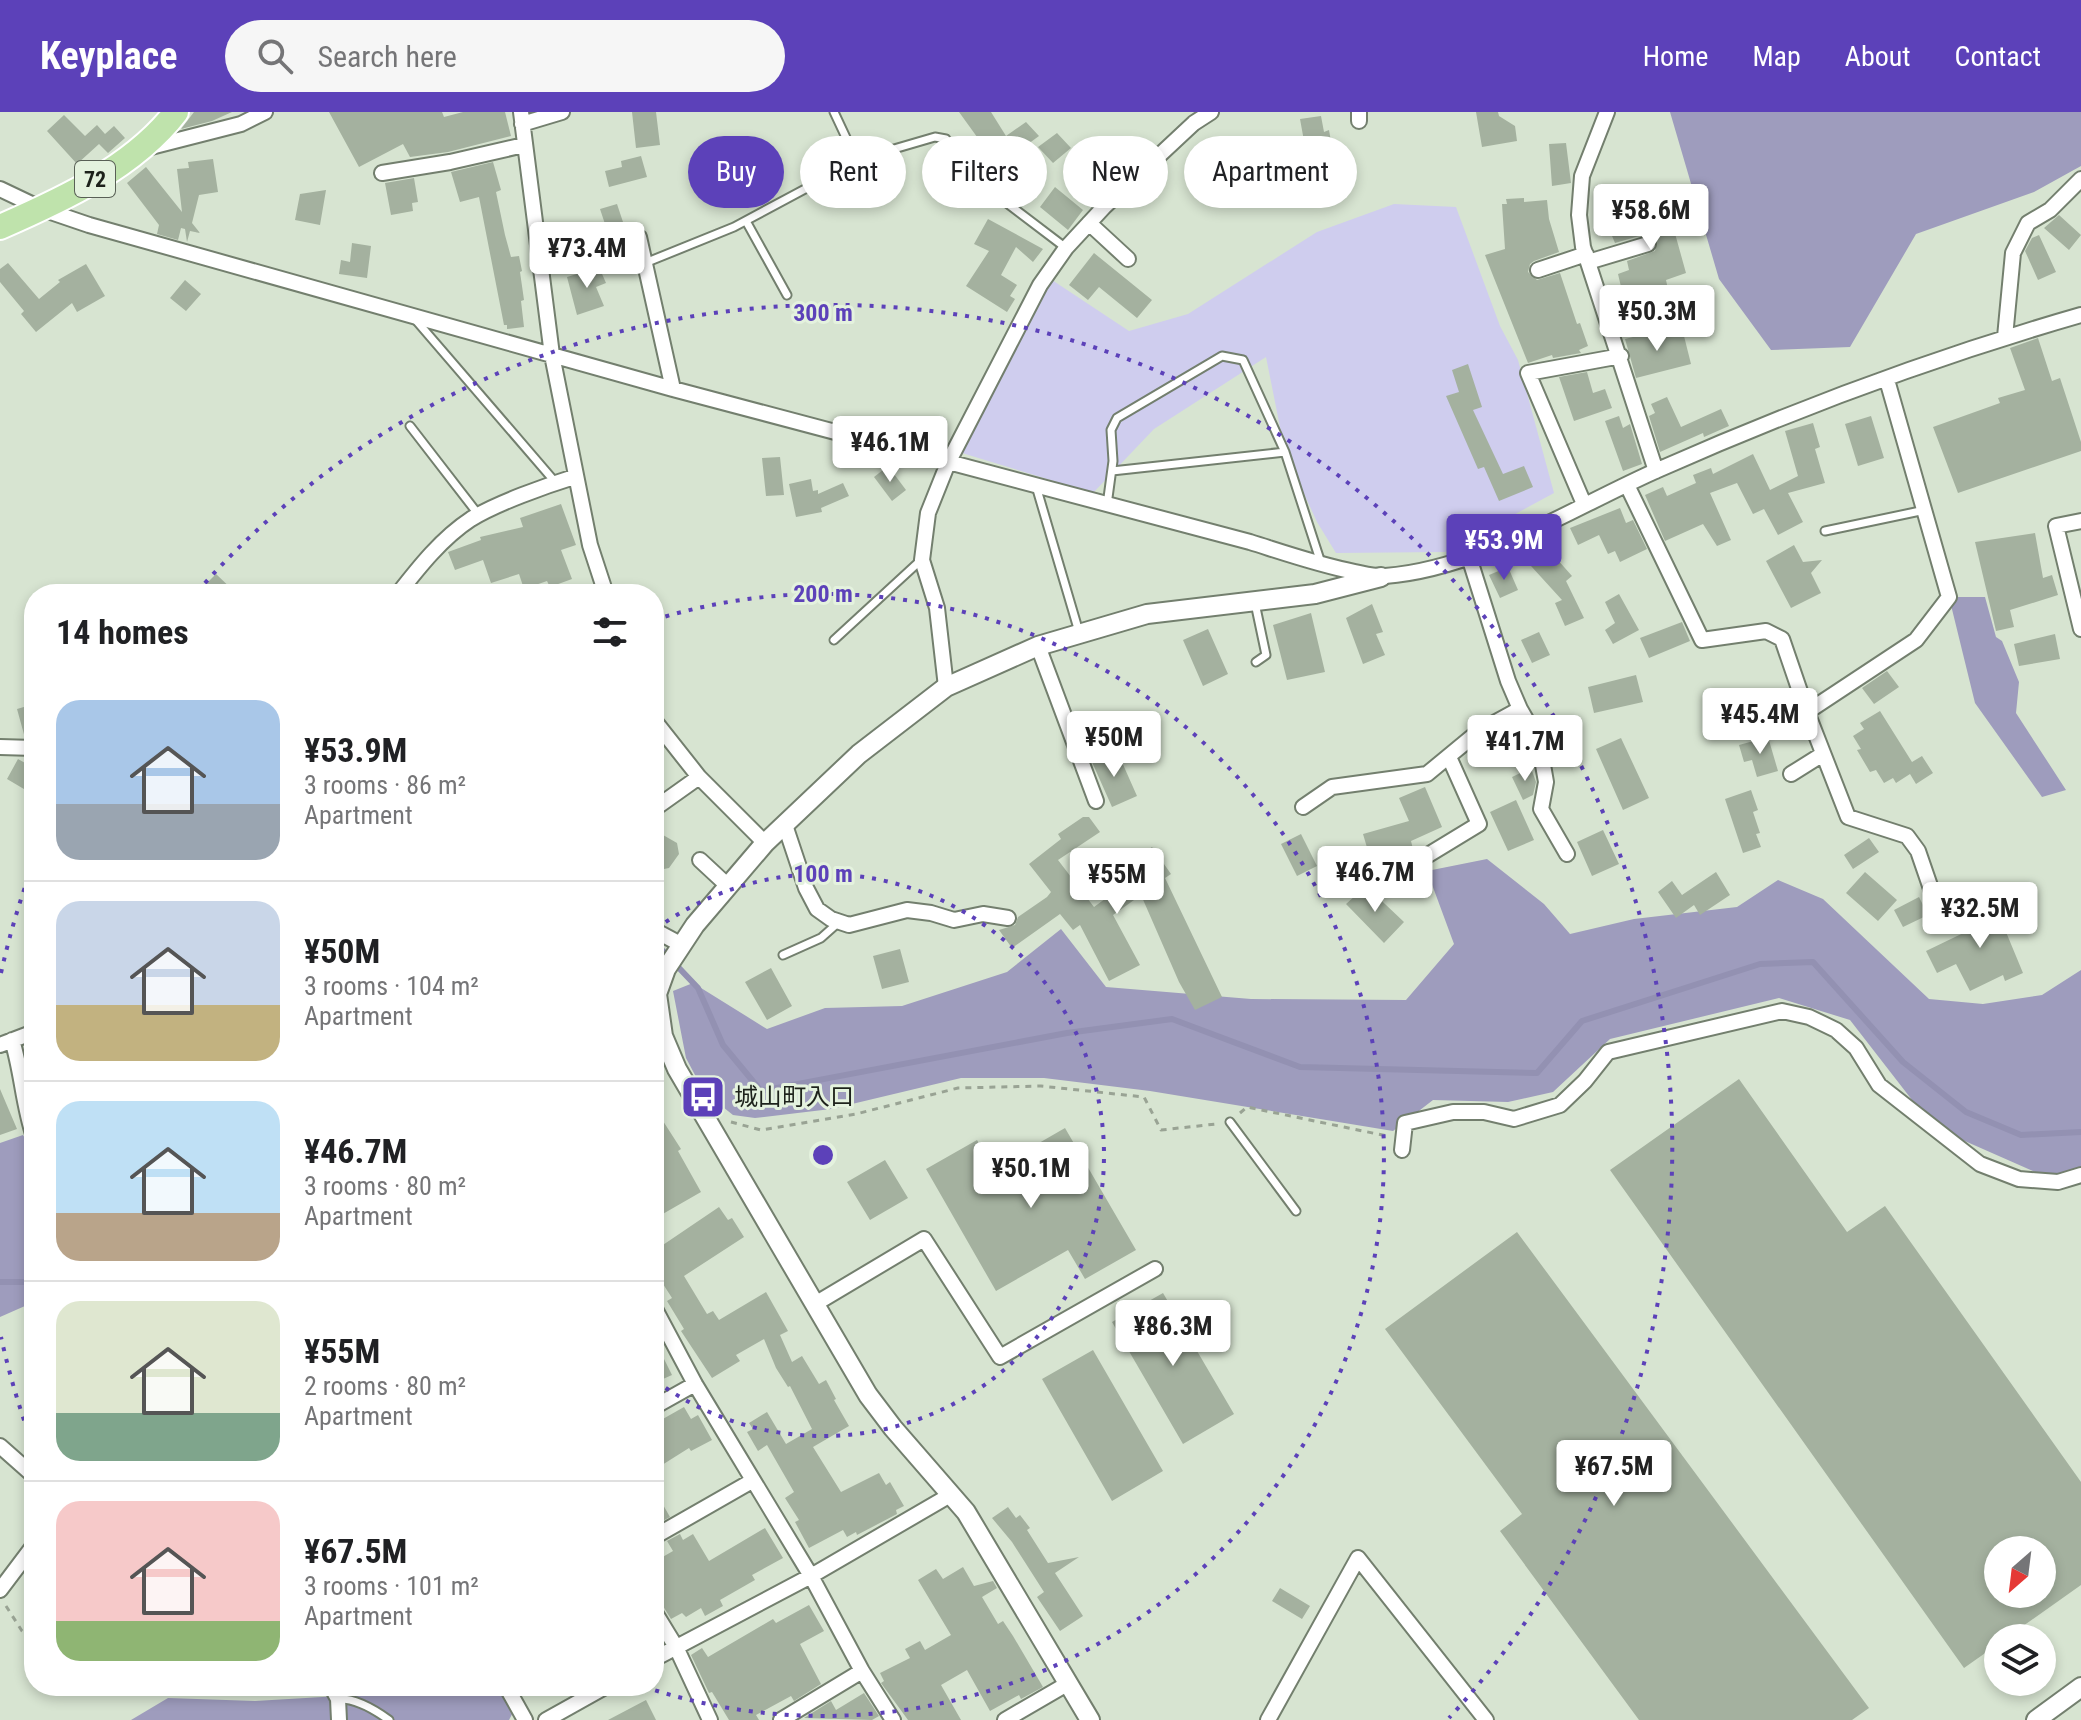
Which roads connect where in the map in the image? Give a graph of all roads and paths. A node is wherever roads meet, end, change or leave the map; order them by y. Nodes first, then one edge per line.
1 (176, 112) edge
2 (265, 112) edge
3 (562, 112) edge
4 (834, 112) edge
5 (1211, 112) edge
6 (1607, 112) edge
7 (522, 118) edge
8 (845, 136) edge
9 (524, 145) junction
10 (906, 146) edge
11 (140, 149) junction
12 (382, 173) dead end
13 (2081, 179) edge
14 (0, 189) edge
15 (800, 192) edge
16 (42, 209) junction
17 (746, 221) junction
18 (1089, 223) junction
19 (0, 227) edge
20 (639, 237) dead end
21 (1648, 244) dead end
22 (1066, 248) junction
23 (1587, 258) junction
24 (1128, 259) dead end
25 (645, 263) junction
26 (1538, 270) dead end
27 (787, 295) dead end
28 (410, 315) junction
29 (2081, 315) edge
30 (2005, 337) junction
31 (552, 355) junction
32 (1621, 356) junction
33 (1887, 380) junction
34 (673, 389) junction
35 (410, 426) dead end
36 (1285, 452) junction
37 (948, 463) junction
38 (1112, 471) junction
39 (1656, 471) junction
40 (574, 477) junction
41 (556, 483) junction
42 (1627, 485) junction
43 (1036, 486) junction
44 (1584, 504) junction
45 (1107, 505) junction
46 (1925, 510) junction
47 (479, 516) junction
48 (2081, 521) edge
49 (1825, 531) dead end
50 (1469, 557) junction
51 (922, 560) junction
52 (1321, 565) junction
53 (1381, 577) junction
54 (406, 584) edge
55 (603, 584) edge
56 (1255, 603) junction
57 (2081, 629) edge
58 (1079, 632) junction
59 (834, 640) dead end
60 (1038, 646) junction
61 (1256, 662) dead end
62 (946, 687) junction
63 (1520, 709) junction
64 (1807, 712) junction
65 (664, 733) edge
66 (0, 747) edge
67 (24, 748) edge
68 (1823, 754) junction
69 (1449, 757) junction
70 (1791, 774) dead end
71 (699, 777) junction
72 (1096, 801) dead end
73 (664, 802) edge
74 (1303, 807) dead end
75 (785, 825) junction
76 (765, 843) junction
77 (1567, 854) dead end
78 (700, 860) dead end
79 (1405, 869) dead end
80 (728, 886) junction
81 (1939, 912) dead end
82 (1008, 918) dead end
83 (839, 922) junction
84 (664, 935) edge
85 (682, 945) junction
86 (783, 955) dead end
87 (664, 974) edge
88 (664, 1038) edge
89 (6, 1043) edge
90 (24, 1105) edge
91 (706, 1115) junction
92 (1230, 1122) junction
93 (1402, 1144) joint
94 (2081, 1175) edge
95 (1296, 1211) dead end
96 (1155, 1269) dead end
97 (815, 1304) junction
98 (664, 1326) edge
99 (695, 1384) junction
100 (664, 1401) edge
101 (0, 1446) edge
102 (24, 1467) edge
103 (752, 1481) junction
104 (952, 1494) junction
105 (664, 1531) edge
106 (24, 1559) edge
107 (811, 1576) junction
108 (0, 1593) edge
109 (664, 1627) edge
110 (24, 1633) edge
111 (676, 1647) junction
112 (664, 1654) edge
113 (862, 1671) junction
114 (1067, 1684) junction
115 (2081, 1687) edge
116 (335, 1696) edge
117 (341, 1696) edge
118 (512, 1696) edge
119 (589, 1696) edge
120 (339, 1720) edge
121 (389, 1720) edge
122 (525, 1720) edge
123 (546, 1720) edge
124 (710, 1720) edge
125 (781, 1720) edge
126 (893, 1720) edge
127 (1005, 1720) edge
128 (1090, 1720) edge
129 (1268, 1720) edge
130 (1486, 1720) edge
131 (2036, 1720) edge

1 - 11 main road, 72
2 - 11 street
3 - 7 street
4 - 8 lane
5 - 18 street
6 - 23 street
7 - 9 street
9 - 12 street
9 - 31 street
10 - 22 lane
11 - 16 main road, 72
13 - 30 street
14 - 16 street
15 - 17 lane
16 - 19 main road, 72
16 - 28 street
17 - 25 lane
17 - 27 lane
18 - 22 street
18 - 24 street
20 - 25 street
21 - 23 street
22 - 37 street
23 - 26 street
23 - 32 street
25 - 34 street
28 - 31 street
28 - 41 lane
29 - 30 street
30 - 33 street
31 - 34 street
31 - 40 street
32 - 39 street
32 - 44 street
33 - 39 street
33 - 46 street
34 - 37 street
35 - 47 lane
36 - 38 lane
36 - 38 lane
36 - 52 lane
37 - 43 street
37 - 51 street
38 - 45 lane
39 - 42 street
40 - 41 street
40 - 55 street
41 - 47 street
42 - 44 street
42 - 64 street
43 - 45 street
43 - 58 lane
44 - 50 street
45 - 52 street
46 - 49 lane
46 - 64 street
47 - 54 street
48 - 57 street
50 - 53 street
50 - 63 street
51 - 59 lane
51 - 62 street
52 - 53 street
53 - 56 street
56 - 58 street
56 - 61 lane
58 - 60 street
60 - 62 street
60 - 72 street
62 - 75 street
63 - 69 street
63 - 77 street
64 - 68 street
65 - 71 street
66 - 67 street
68 - 70 street
68 - 81 street
69 - 74 street
69 - 79 street
71 - 73 street
71 - 76 street
75 - 76 street
75 - 83 street
76 - 80 street
78 - 80 street
80 - 85 street
82 - 83 street
83 - 86 lane
84 - 85 street
85 - 87 street
88 - 91 street
89 - 90 street
91 - 92 path
91 - 97 street
92 - 93 path
92 - 95 lane
93 - 94 street
96 - 97 street
97 - 104 street
98 - 99 street
99 - 100 street
99 - 103 street
101 - 102 street
103 - 105 street
103 - 107 street
104 - 107 street
104 - 114 street
106 - 108 street
107 - 111 street
107 - 113 street
108 - 110 path
109 - 111 street
111 - 112 street
111 - 124 street
113 - 125 street
113 - 126 street
114 - 127 street
114 - 128 street
115 - 131 street
116 - 120 street
117 - 121 lane
118 - 122 street
119 - 123 street
129 - 130 street

